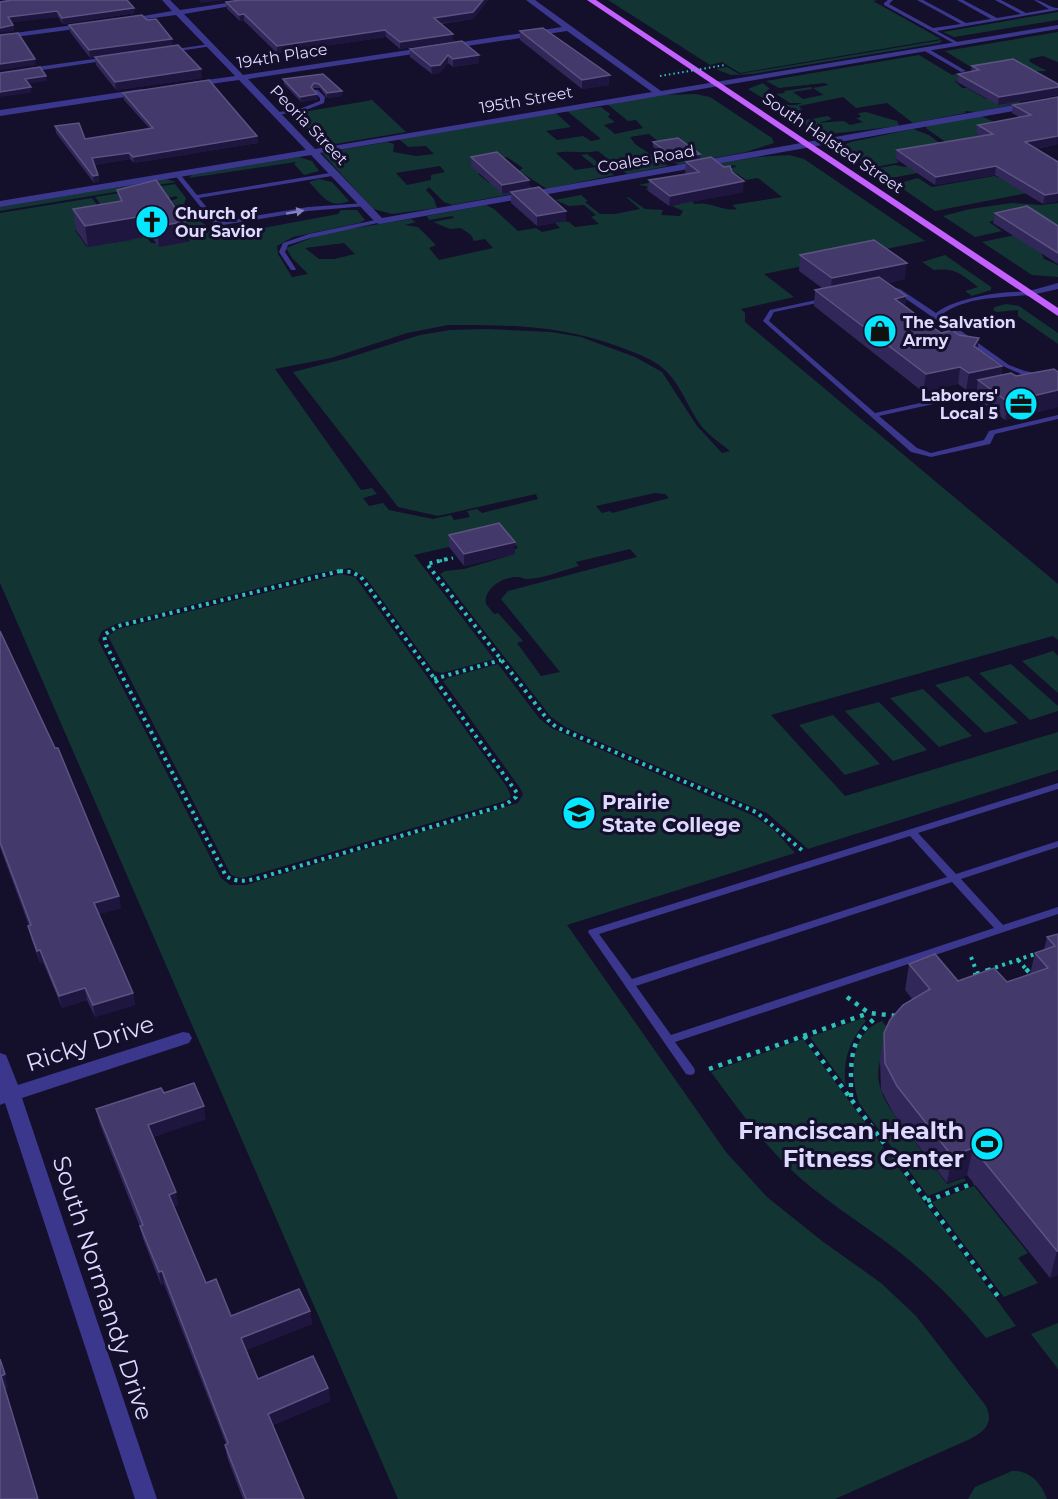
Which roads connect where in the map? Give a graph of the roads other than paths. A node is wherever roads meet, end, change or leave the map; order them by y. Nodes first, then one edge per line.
1 (166, 0) edge
2 (263, 0) edge
3 (530, 0) edge
4 (591, 0) edge
5 (891, 0) edge
6 (919, 0) edge
7 (959, 0) edge
8 (997, 0) edge
9 (1036, 0) edge
10 (1056, 9) edge
11 (178, 12) junction
12 (1025, 14) junction
13 (996, 19) junction
14 (119, 20) edge
15 (95, 24) edge
16 (965, 24) junction
17 (1058, 27) edge
18 (569, 28) junction
19 (931, 30) junction
20 (0, 37) edge
21 (957, 44) junction
22 (210, 45) junction
23 (925, 49) junction
24 (163, 51) edge
25 (117, 58) edge
26 (23, 71) edge
27 (963, 71) edge
28 (242, 77) junction
29 (715, 84) junction
30 (184, 86) edge
31 (150, 91) edge
32 (316, 91) edge
33 (659, 93) junction
34 (1058, 100) edge
35 (277, 113) junction
36 (0, 114) edge
37 (807, 145) junction
38 (314, 151) junction
39 (177, 174) junction
40 (336, 174) junction
41 (195, 197) junction
42 (0, 204) edge
43 (365, 205) junction
44 (380, 221) junction
45 (293, 269) dead end
46 (1058, 286) edge
47 (874, 290) edge
48 (1027, 293) junction
49 (829, 299) edge
50 (1058, 313) edge
51 (936, 316) junction
52 (1049, 377) junction
53 (1058, 379) edge
54 (1026, 382) edge
55 (1002, 387) edge
56 (874, 415) junction
57 (1058, 417) edge
58 (1058, 786) edge
59 (912, 832) junction
60 (1058, 844) edge
61 (955, 878) junction
62 (1058, 910) edge
63 (1001, 929) junction
64 (629, 984) junction
65 (183, 1038) dead end
66 (669, 1040) junction
67 (0, 1060) edge
68 (690, 1071) dead end
69 (6, 1096) edge
70 (146, 1499) edge

1 - 11 street, Peoria Street
2 - 11 street
3 - 18 street
4 - 29 main road, South Halsted Street
5 - 19 lane
6 - 16 lane
7 - 13 lane
8 - 12 lane
9 - 10 lane
10 - 12 lane
11 - 14 street
11 - 22 street, Peoria Street
12 - 13 lane
13 - 16 lane
15 - 20 street
16 - 19 lane
17 - 21 street, 195th Street
18 - 28 street, 194th Place
18 - 33 street
19 - 21 lane
21 - 23 street, 195th Street
22 - 24 lane
22 - 28 street, Peoria Street
23 - 27 lane
23 - 29 street, 195th Street
25 - 26 lane
28 - 30 street, 194th Place
28 - 35 street, Peoria Street
29 - 33 street, 195th Street
29 - 37 main road, South Halsted Street
31 - 36 street
32 - 35 lane
33 - 38 street, 195th Street
34 - 37 street, Coales Road
35 - 38 street, Peoria Street
37 - 44 street, Coales Road
37 - 48 main road, South Halsted Street
38 - 39 street, 195th Street
38 - 40 street, Peoria Street
39 - 41 lane
39 - 42 street, 195th Street
40 - 41 lane
40 - 43 street, Peoria Street
41 -> 43 lane
43 - 44 street, Peoria Street
44 - 45 lane
46 - 48 street
47 - 51 lane
48 - 50 main road, South Halsted Street
48 - 51 lane
49 - 56 lane
51 - 52 lane
52 - 53 lane
52 - 54 lane
55 - 56 lane
56 - 57 lane
58 - 59 lane
59 - 61 lane
59 - 64 lane
60 - 61 lane
61 - 63 lane
61 - 64 lane
62 - 63 lane
63 - 66 lane
64 - 66 lane
65 - 69 street, Ricky Drive
66 - 68 lane
67 - 69 street, South Normandy Drive
69 - 70 street, South Normandy Drive

